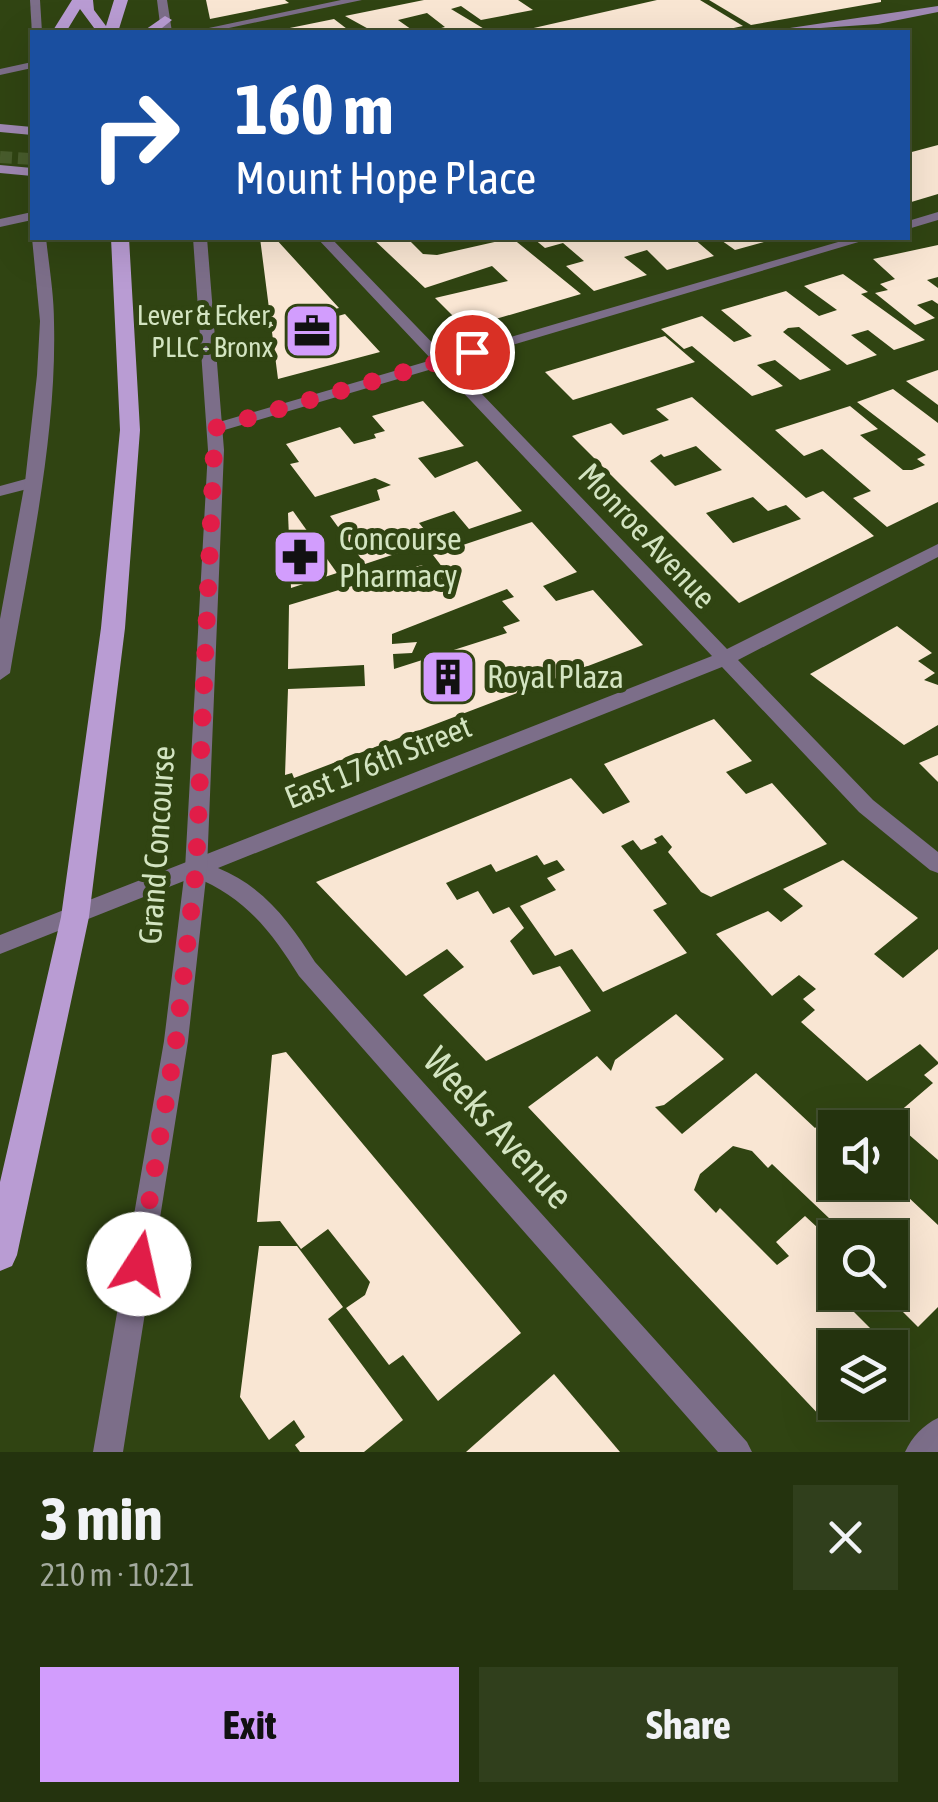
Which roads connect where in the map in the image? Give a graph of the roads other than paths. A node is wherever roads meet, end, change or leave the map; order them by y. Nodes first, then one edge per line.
1 (35, 0) edge
2 (78, 0) edge
3 (86, 0) edge
4 (121, 0) edge
5 (162, 0) edge
6 (357, 0) edge
7 (938, 10) edge
8 (166, 26) edge
9 (885, 26) edge
10 (36, 30) edge
11 (60, 30) edge
12 (106, 30) edge
13 (109, 30) edge
14 (206, 30) edge
15 (808, 30) edge
16 (846, 30) edge
17 (30, 65) edge
18 (0, 72) edge
19 (0, 128) edge
20 (30, 131) edge
21 (0, 170) edge
22 (30, 172) edge
23 (30, 216) edge
24 (938, 216) edge
25 (0, 223) edge
26 (910, 224) edge
27 (39, 240) edge
28 (120, 240) edge
29 (200, 240) edge
30 (326, 240) edge
31 (858, 240) edge
32 (441, 362) junction
33 (215, 428) junction
34 (33, 482) junction
35 (0, 491) edge
36 (938, 550) edge
37 (723, 659) junction
38 (0, 673) edge
39 (938, 864) edge
40 (196, 869) junction
41 (75, 917) junction
42 (0, 946) edge
43 (0, 1255) edge
44 (938, 1433) edge
45 (108, 1452) edge
46 (736, 1452) edge
47 (920, 1452) edge

1 - 10 street
2 - 11 main road
3 - 12 main road
4 - 13 main road
5 - 8 street
6 - 14 street
7 - 9 main road
9 - 15 main road
9 - 16 main road
17 - 18 street
19 - 20 main road
21 - 22 main road
23 - 25 street
24 - 26 street
27 - 34 street
28 - 41 main road, Grand Concourse
29 - 33 street, Grand Concourse
30 - 32 street, Monroe Avenue
31 - 32 street
32 - 33 street
32 - 37 street, Monroe Avenue
33 - 40 street, Grand Concourse
34 - 35 street
34 - 38 street
36 - 37 street, East 176th Street
37 - 39 street, Monroe Avenue
37 - 40 street, East 176th Street
40 - 41 street, East 176th Street
40 - 45 street, Grand Concourse
40 - 46 street, Weeks Avenue
41 - 42 street, East 176th Street
41 - 43 main road, Grand Concourse
44 - 47 street

